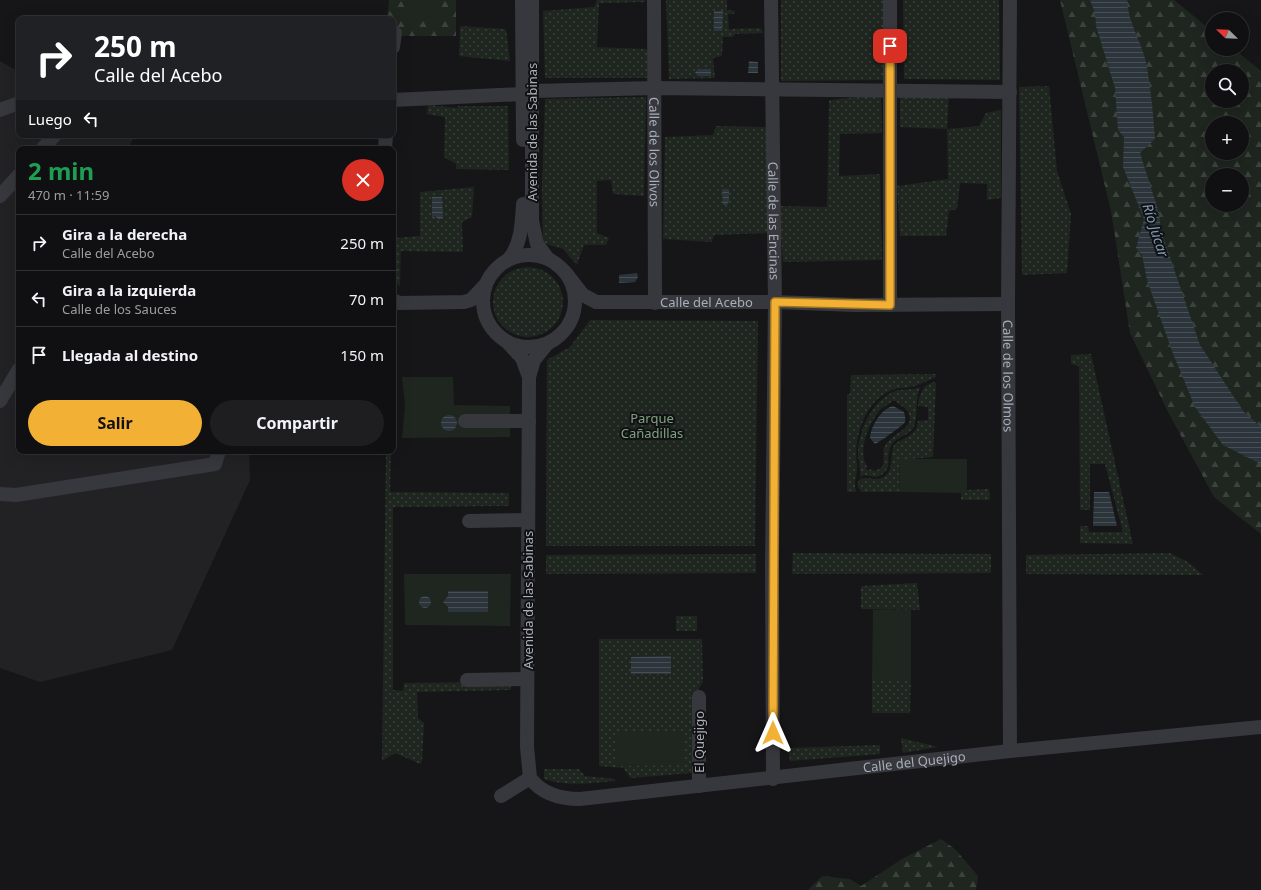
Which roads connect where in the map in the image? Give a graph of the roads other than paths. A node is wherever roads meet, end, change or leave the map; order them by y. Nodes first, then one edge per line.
1 (522, 0) edge
2 (532, 0) edge
3 (654, 0) edge
4 (771, 0) edge
5 (890, 0) edge
6 (1010, 0) edge
7 (655, 88) junction
8 (771, 90) junction
9 (890, 91) junction
10 (527, 92) junction
11 (1010, 92) junction
12 (396, 100) edge
13 (16, 104) edge
14 (0, 110) edge
15 (52, 138) edge
16 (45, 146) edge
17 (16, 178) edge
18 (0, 196) edge
19 (548, 259) junction
20 (508, 260) junction
21 (566, 273) junction
22 (486, 283) junction
23 (396, 302) edge
24 (464, 302) junction
25 (596, 302) junction
26 (775, 302) junction
27 (655, 303) junction
28 (1008, 304) junction
29 (890, 305) junction
30 (570, 321) junction
31 (488, 323) junction
32 (508, 342) junction
33 (547, 344) junction
34 (16, 374) edge
35 (529, 377) junction
36 (0, 401) edge
37 (465, 421) dead end
38 (529, 421) junction
39 (218, 454) edge
40 (0, 494) edge
41 (528, 520) junction
42 (468, 521) dead end
43 (527, 679) junction
44 (467, 680) dead end
45 (699, 697) dead end
46 (1261, 727) edge
47 (1010, 751) junction
48 (530, 778) junction
49 (773, 779) junction
50 (699, 786) junction
51 (501, 796) dead end

1 - 10 street, Avenida de las Sabinas
2 - 10 street, Avenida de las Sabinas
3 - 7 street, Calle de los Olivos
4 - 8 street, Calle de las Encinas
5 - 9 street
6 - 11 street, Calle de los Olmos
7 - 8 street
7 - 10 street
7 - 27 street, Calle de los Olivos
8 - 9 street
8 - 26 street, Calle de las Encinas
9 - 11 street
9 - 29 street
10 - 12 street
10 - 19 street, Avenida de las Sabinas
10 - 20 street, Avenida de las Sabinas
11 - 28 street, Calle de los Olmos
13 - 14 street
15 - 16 street
17 - 18 street
19 - 20 street
19 - 21 street
20 - 22 street
21 - 25 street
21 - 30 street
22 - 24 street
22 - 31 street
23 - 24 street
24 - 31 street
25 - 27 street, Calle del Acebo
25 - 30 street
26 - 27 street, Calle del Acebo
26 - 29 street, Calle del Acebo
26 - 49 street, Calle de las Encinas
28 - 29 street, Calle del Acebo
28 - 47 street, Calle de los Olmos
30 - 33 street
31 - 32 street
32 - 33 street
32 - 35 street, Avenida de las Sabinas
33 - 35 street, Avenida de las Sabinas
34 - 36 street
35 - 38 street, Avenida de las Sabinas
37 - 38 street
38 - 41 street, Avenida de las Sabinas
39 - 40 street
41 - 42 street
41 - 43 street, Avenida de las Sabinas
43 - 44 street
43 - 48 street, Avenida de las Sabinas
45 - 50 street, El Quejigo
46 - 47 street, Calle del Quejigo
47 - 49 street, Calle del Quejigo
48 - 50 street, Calle del Quejigo
48 - 51 street
49 - 50 street, Calle del Quejigo

